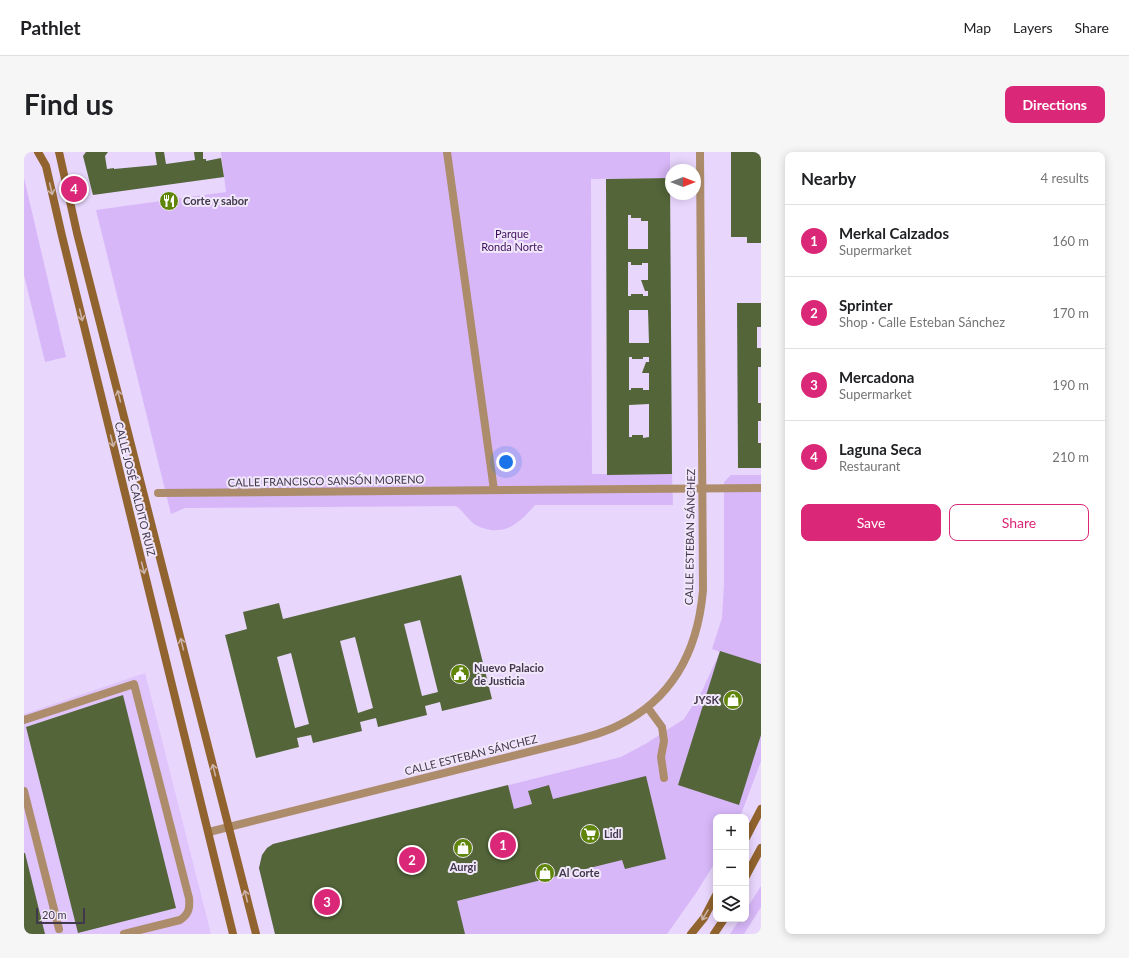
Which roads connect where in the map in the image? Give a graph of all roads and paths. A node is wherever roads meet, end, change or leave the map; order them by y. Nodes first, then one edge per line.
1 (38, 152) edge
2 (59, 152) edge
3 (447, 152) edge
4 (700, 152) edge
5 (702, 488) junction
6 (761, 488) edge
7 (494, 490) junction
8 (158, 493) dead end
9 (648, 708) junction
10 (24, 720) edge
11 (664, 778) dead end
12 (24, 790) edge
13 (761, 809) edge
14 (228, 827) junction
15 (209, 832) junction
16 (749, 832) edge
17 (761, 848) edge
18 (749, 870) edge
19 (713, 901) edge
20 (722, 922) edge
21 (59, 929) dead end
22 (124, 934) edge
23 (233, 934) edge
24 (256, 934) edge
25 (691, 934) edge
26 (714, 934) edge

1 -> 15 main road, CALLE JOSÉ CALDITO RUIZ
14 -> 2 main road, CALLE JOSÉ CALDITO RUIZ
3 - 7 street
4 - 5 street, CALLE ESTEBAN SÁNCHEZ
5 - 6 street, CALLE FRANCISCO SANSÓN MORENO
5 - 7 street, CALLE FRANCISCO SANSÓN MORENO
5 - 9 street, CALLE ESTEBAN SÁNCHEZ
7 - 8 street, CALLE FRANCISCO SANSÓN MORENO
9 - 11 street
9 - 14 street, CALLE ESTEBAN SÁNCHEZ
10 - 22 street
12 - 21 street
13 - 16 main road
14 - 15 street
24 -> 14 main road, CALLE JOSÉ CALDITO RUIZ
15 - 23 main road, CALLE JOSÉ CALDITO RUIZ
17 - 18 main road
19 -> 25 main road
20 - 26 main road

